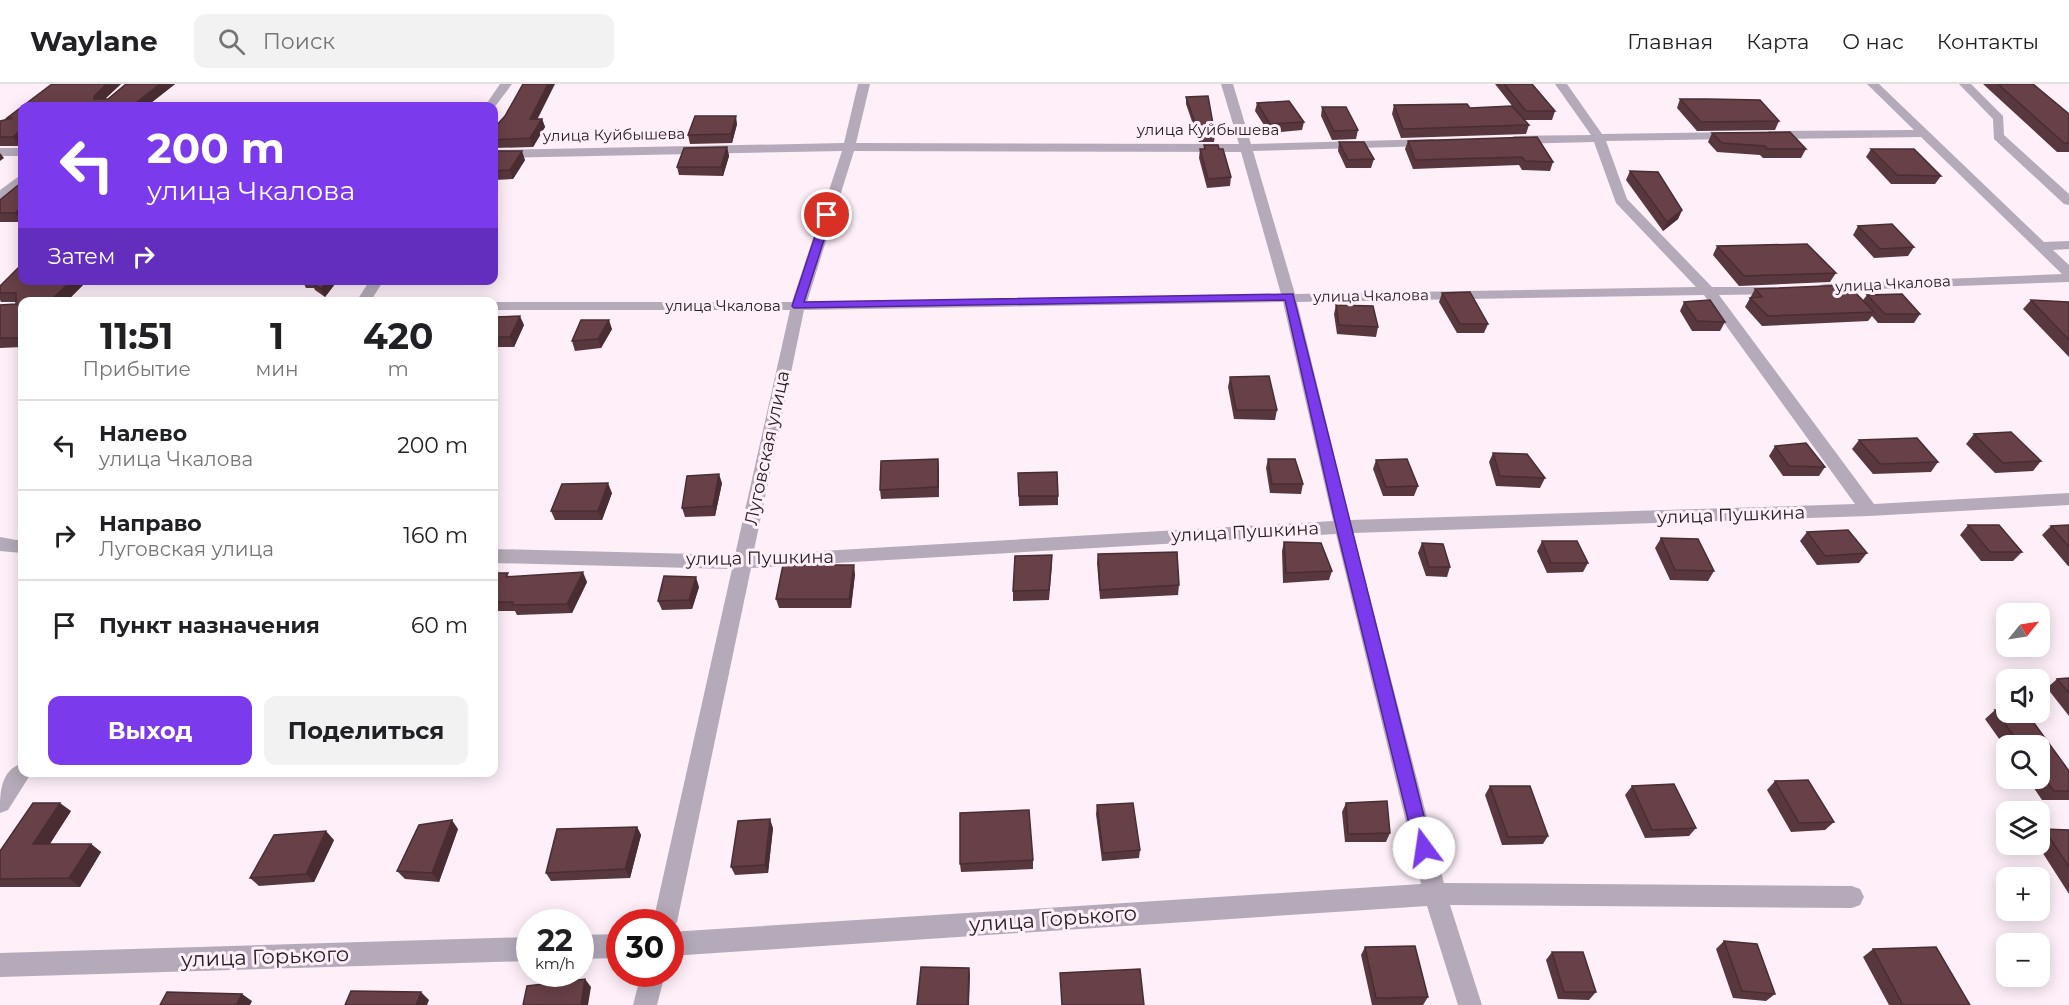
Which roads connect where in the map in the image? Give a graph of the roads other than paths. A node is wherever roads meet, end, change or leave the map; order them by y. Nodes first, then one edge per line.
1 (506, 84) edge
2 (864, 84) edge
3 (1227, 84) edge
4 (1561, 84) edge
5 (1873, 84) edge
6 (1965, 84) edge
7 (493, 102) edge
8 (1923, 133) junction
9 (1599, 138) junction
10 (1505, 140) edge
11 (1446, 142) edge
12 (849, 147) junction
13 (1246, 148) junction
14 (0, 152) edge
15 (18, 152) edge
16 (498, 154) edge
17 (18, 181) edge
18 (0, 196) edge
19 (2069, 201) edge
20 (2069, 245) edge
21 (2042, 246) junction
22 (2069, 275) edge
23 (1710, 293) junction
24 (1290, 297) junction
25 (498, 306) edge
26 (798, 306) junction
27 (2069, 499) edge
28 (1869, 510) junction
29 (1343, 526) junction
30 (0, 544) edge
31 (18, 546) edge
32 (498, 556) edge
33 (742, 562) junction
34 (18, 777) edge
35 (0, 803) edge
36 (1435, 894) junction
37 (1852, 897) dead end
38 (668, 909) edge
39 (684, 943) edge
40 (516, 949) edge
41 (0, 965) edge
42 (650, 987) edge
43 (645, 1005) edge
44 (1470, 1005) edge

1 - 7 street
2 - 12 street, Луговская улица
3 - 13 street
4 - 9 street
5 - 8 street
6 - 19 street
8 - 9 street
8 - 21 street
9 - 10 street
9 - 23 street
11 - 13 street, улица Куйбышева
12 - 13 street, улица Куйбышева
12 - 16 street, улица Куйбышева
12 - 26 street, Луговская улица
13 - 24 street
14 - 15 street
17 - 18 street
20 - 21 street
21 - 22 street
22 - 23 street, улица Чкалова
23 - 24 street, улица Чкалова
23 - 28 street
24 - 26 street, улица Чкалова
24 - 29 street
25 - 26 street, улица Чкалова
26 - 33 street, Луговская улица
27 - 28 street, улица Пушкина
28 - 29 street, улица Пушкина
29 - 33 street, улица Пушкина
29 - 36 street
30 - 31 street
32 - 33 street, улица Пушкина
33 - 38 street, Луговская улица
34 - 35 street
36 - 37 street, улица Горького
36 - 39 street, улица Горького
36 - 44 street
40 - 41 street, улица Горького
42 - 43 street

